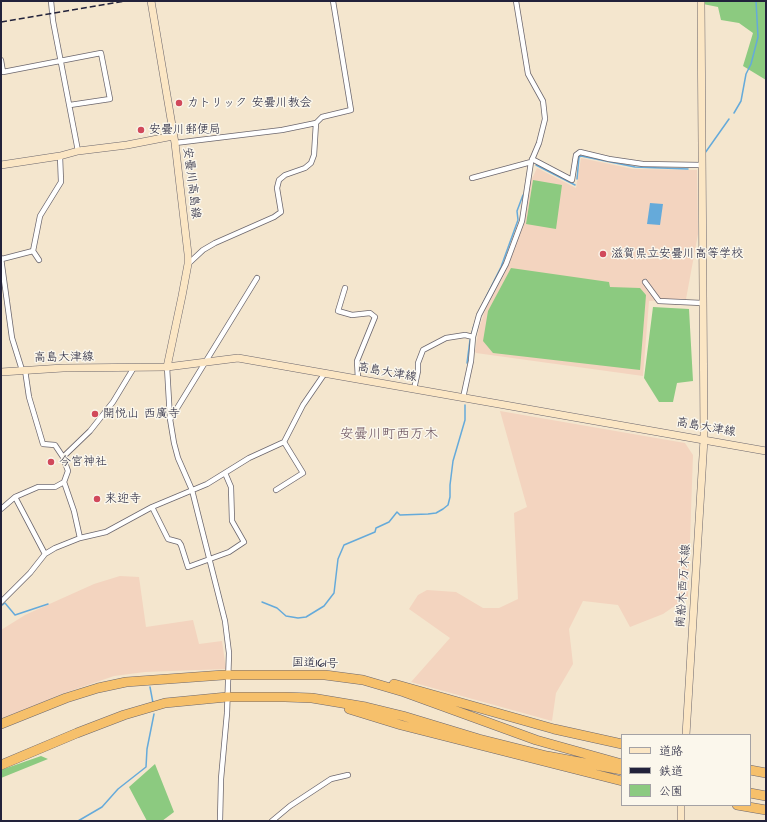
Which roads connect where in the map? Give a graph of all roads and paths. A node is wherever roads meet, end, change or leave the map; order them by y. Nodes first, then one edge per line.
1 (51, 1) edge
2 (151, 1) edge
3 (333, 1) edge
4 (516, 1) edge
5 (701, 1) edge
6 (1, 60) edge
7 (61, 62) junction
8 (70, 105) junction
9 (316, 123) junction
10 (174, 139) junction
11 (78, 151) junction
12 (60, 156) junction
13 (531, 160) junction
14 (1, 165) edge
15 (702, 165) junction
16 (472, 178) dead end
17 (33, 251) junction
18 (1, 257) edge
19 (39, 260) dead end
20 (188, 264) junction
21 (257, 278) dead end
22 (644, 282) dead end
23 (345, 288) dead end
24 (702, 303) junction
25 (473, 337) junction
26 (204, 363) junction
27 (167, 367) junction
28 (133, 369) junction
29 (24, 370) junction
30 (1, 372) edge
31 (325, 373) junction
32 (358, 379) junction
33 (414, 389) junction
34 (463, 398) junction
35 (170, 418) junction
36 (704, 439) junction
37 (284, 442) junction
38 (766, 451) edge
39 (63, 457) junction
40 (225, 472) junction
41 (64, 482) junction
42 (192, 490) junction
43 (276, 490) dead end
44 (15, 497) junction
45 (152, 507) junction
46 (1, 509) edge
47 (80, 538) junction
48 (45, 554) junction
49 (209, 560) junction
50 (1, 602) edge
51 (228, 675) junction
52 (362, 680) junction
53 (227, 697) junction
54 (331, 700) junction
55 (1, 724) edge
56 (686, 734) edge
57 (621, 744) edge
58 (621, 764) edge
59 (1, 765) edge
60 (621, 770) edge
61 (751, 770) edge
62 (766, 773) edge
63 (348, 775) dead end
64 (621, 781) edge
65 (751, 793) edge
66 (766, 796) edge
67 (681, 806) edge
68 (743, 806) edge
69 (766, 810) edge
70 (220, 821) edge
71 (272, 821) edge
72 (681, 821) edge

1 - 7 street
2 - 10 main road, 安曇川高島線
3 - 9 street
4 - 13 street
5 - 15 main road, 南船木西万木線
6 - 7 street
7 - 8 street
7 - 8 street
8 - 11 street
9 - 10 street
9 - 20 street
10 - 11 main road
10 - 20 main road, 安曇川高島線
11 - 12 main road
12 - 14 main road
12 - 17 street
13 - 15 street
13 - 16 street
13 - 25 street
15 - 24 main road, 南船木西万木線
17 - 18 street
17 - 19 street
18 - 29 street
20 - 27 main road, 安曇川高島線
21 - 26 street
22 - 24 street
23 - 32 street
24 - 36 main road, 南船木西万木線
25 - 33 street
25 - 34 street
26 - 27 main road, 高島大津線
26 - 31 main road, 高島大津線
26 - 35 street
27 - 28 main road, 高島大津線
27 - 35 street
28 - 29 main road, 高島大津線
28 - 39 street
29 - 30 main road, 高島大津線
29 - 39 street
31 - 32 main road, 高島大津線
31 - 37 street
32 - 33 main road, 高島大津線
33 - 34 main road, 高島大津線
34 - 36 main road, 高島大津線
35 - 42 street
36 - 38 main road, 高島大津線
36 - 56 main road, 南船木西万木線
37 - 40 street
37 - 43 street
39 - 41 street
40 - 42 street
40 - 49 street
41 - 44 street
41 - 47 street
42 - 45 street
42 - 49 street
44 - 46 street
44 - 48 street
45 - 47 street
45 - 49 street
47 - 48 street
48 - 50 street
49 - 51 street
51 - 52 highway, 国道161号
51 - 53 street
51 - 55 highway, 国道161号
52 - 57 highway
52 - 58 highway, 国道161号
53 - 54 highway
53 - 59 highway
53 - 70 street
54 - 60 highway
54 - 64 highway
61 - 62 highway
63 - 71 street
65 - 66 highway
67 - 72 main road
68 - 69 highway

